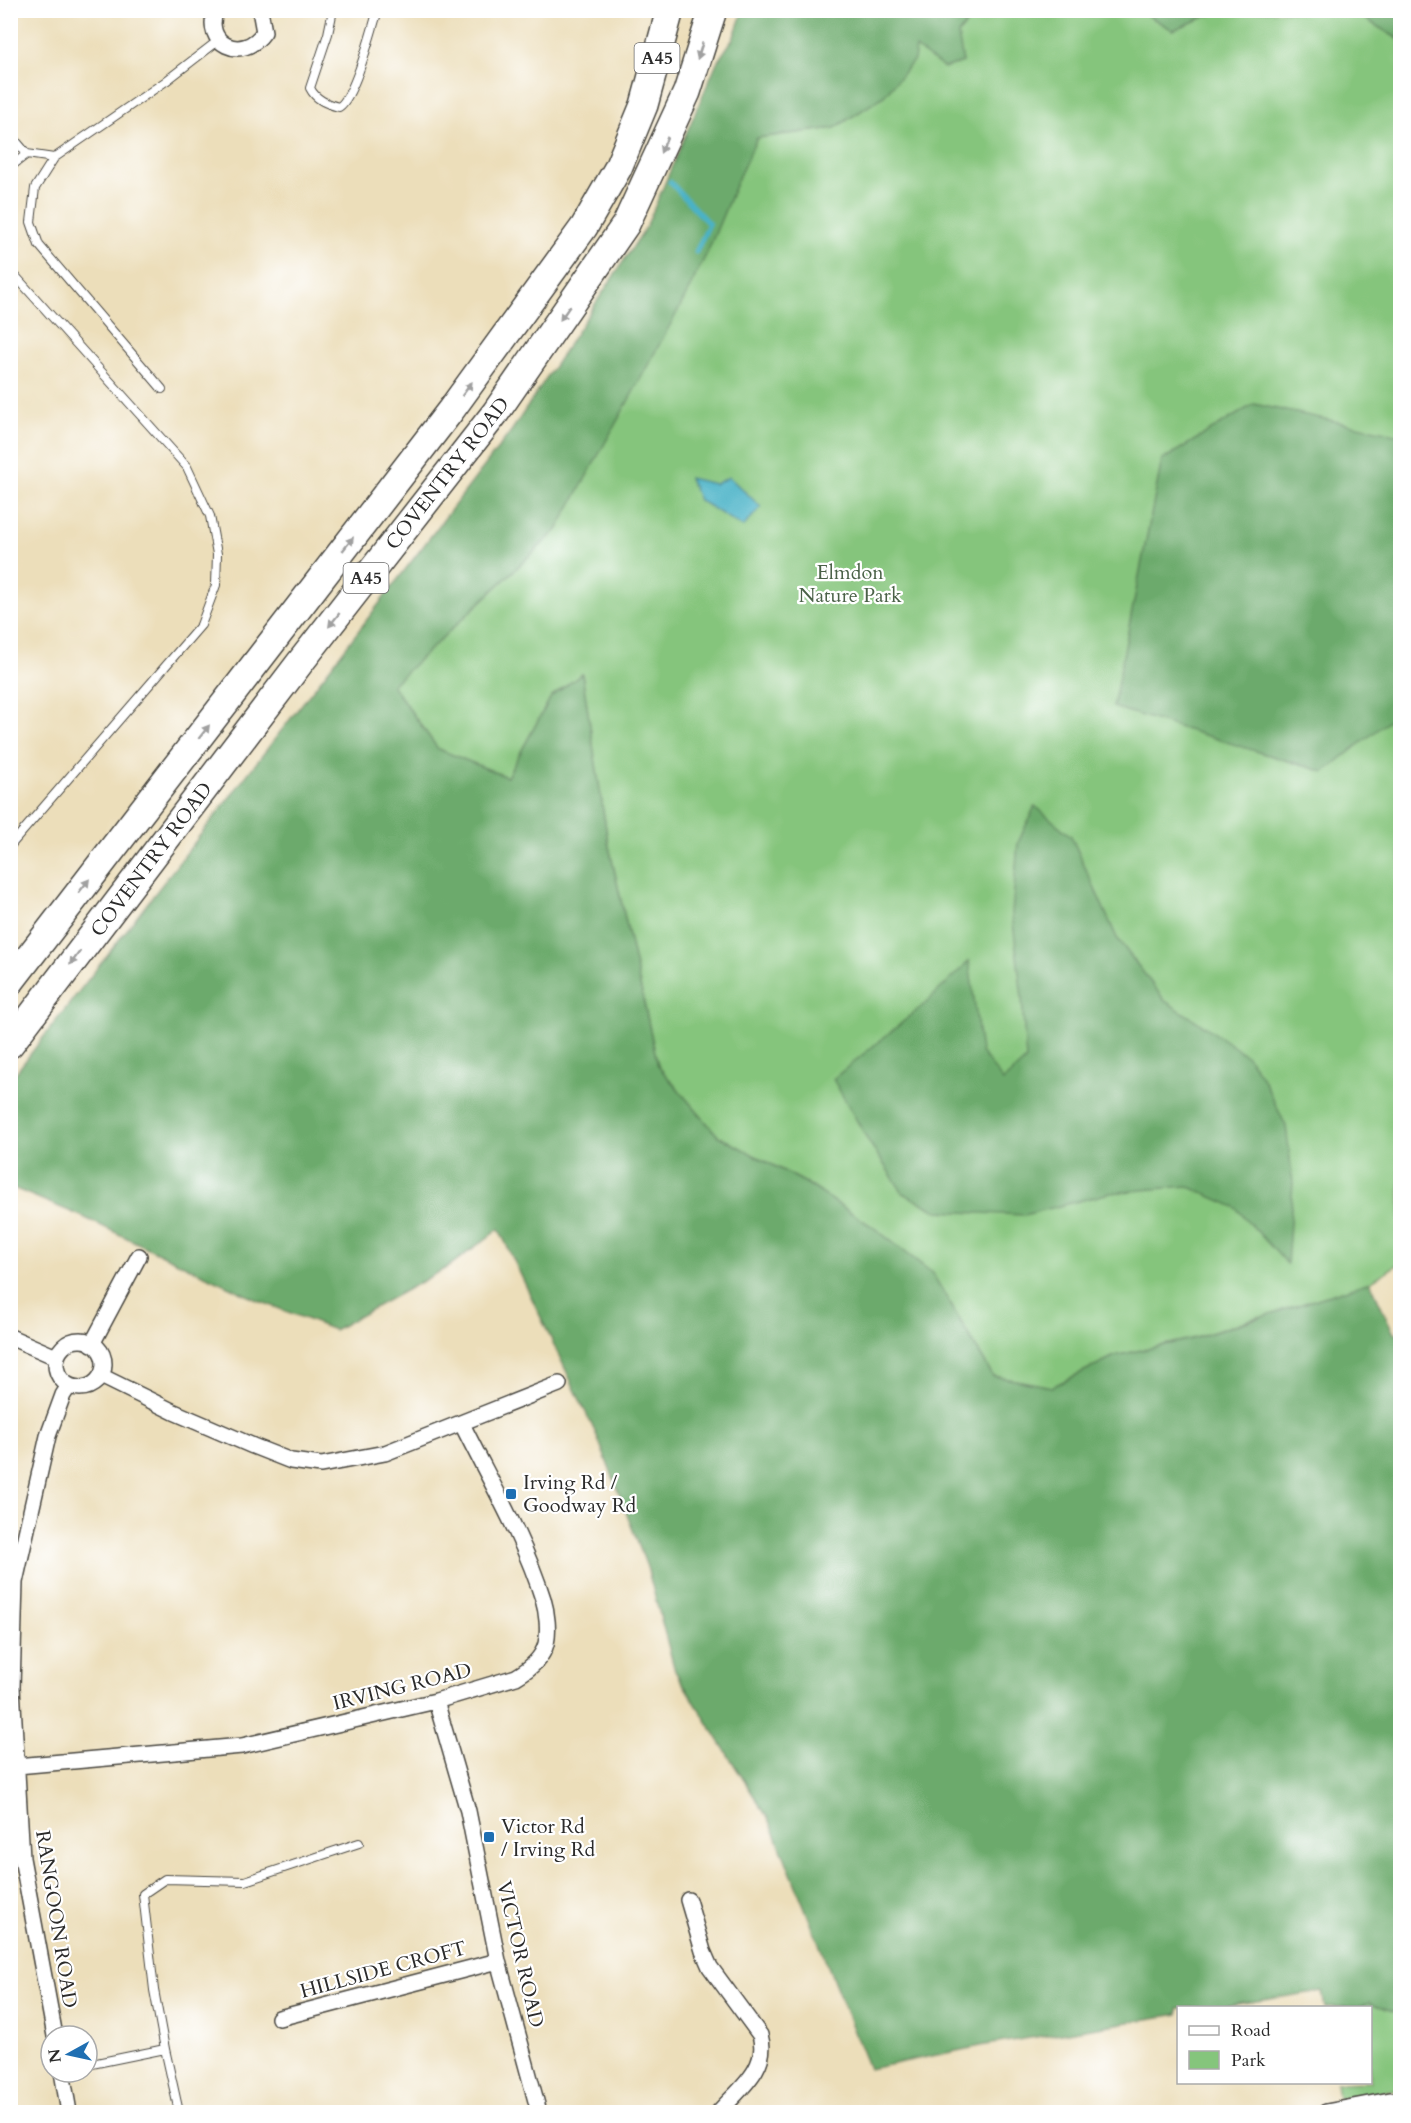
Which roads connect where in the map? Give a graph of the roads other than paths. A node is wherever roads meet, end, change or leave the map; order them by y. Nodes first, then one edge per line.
1 (260, 10) edge
2 (333, 10) edge
3 (378, 10) edge
4 (670, 10) edge
5 (683, 10) edge
6 (713, 10) edge
7 (214, 12) edge
8 (219, 40) junction
9 (644, 105) junction
10 (10, 134) edge
11 (27, 154) junction
12 (54, 158) junction
13 (10, 167) edge
14 (10, 270) edge
15 (162, 389) dead end
16 (10, 846) edge
17 (10, 982) edge
18 (10, 1044) edge
19 (139, 1256) dead end
20 (10, 1337) edge
21 (92, 1344) junction
22 (56, 1358) junction
23 (101, 1376) junction
24 (559, 1384) dead end
25 (69, 1386) junction
26 (462, 1424) junction
27 (436, 1701) junction
28 (17, 1766) junction
29 (359, 1842) dead end
30 (688, 1900) dead end
31 (498, 1961) junction
32 (279, 2018) dead end
33 (53, 2024) edge
34 (165, 2049) junction
35 (99, 2063) edge
36 (64, 2084) edge
37 (1401, 2107) edge
38 (69, 2112) edge
39 (179, 2112) edge
40 (539, 2112) edge
41 (719, 2112) edge
42 (1326, 2112) edge

1 - 8 street
2 - 3 lane
4 - 9 highway, COVENTRY ROAD / A45
5 - 9 highway
6 -> 18 highway, COVENTRY ROAD / A45
7 - 8 street
8 - 12 lane
17 -> 9 highway, COVENTRY ROAD / A45
10 - 11 lane
11 - 12 lane
11 - 13 lane
12 - 15 lane
14 - 16 lane
19 - 21 street
20 - 22 street
21 - 22 street
21 - 23 street
22 - 25 street
23 - 25 street
23 - 26 street
24 - 26 street
25 - 28 street, RANGOON ROAD
26 - 27 street, IRVING ROAD
27 - 28 street, IRVING ROAD
27 - 31 street, VICTOR ROAD
28 - 33 street, RANGOON ROAD
29 - 34 lane
30 - 41 street
31 - 32 street, HILLSIDE CROFT
31 - 40 street, VICTOR ROAD
34 - 35 lane
34 - 39 lane
36 - 38 street
37 - 42 street

